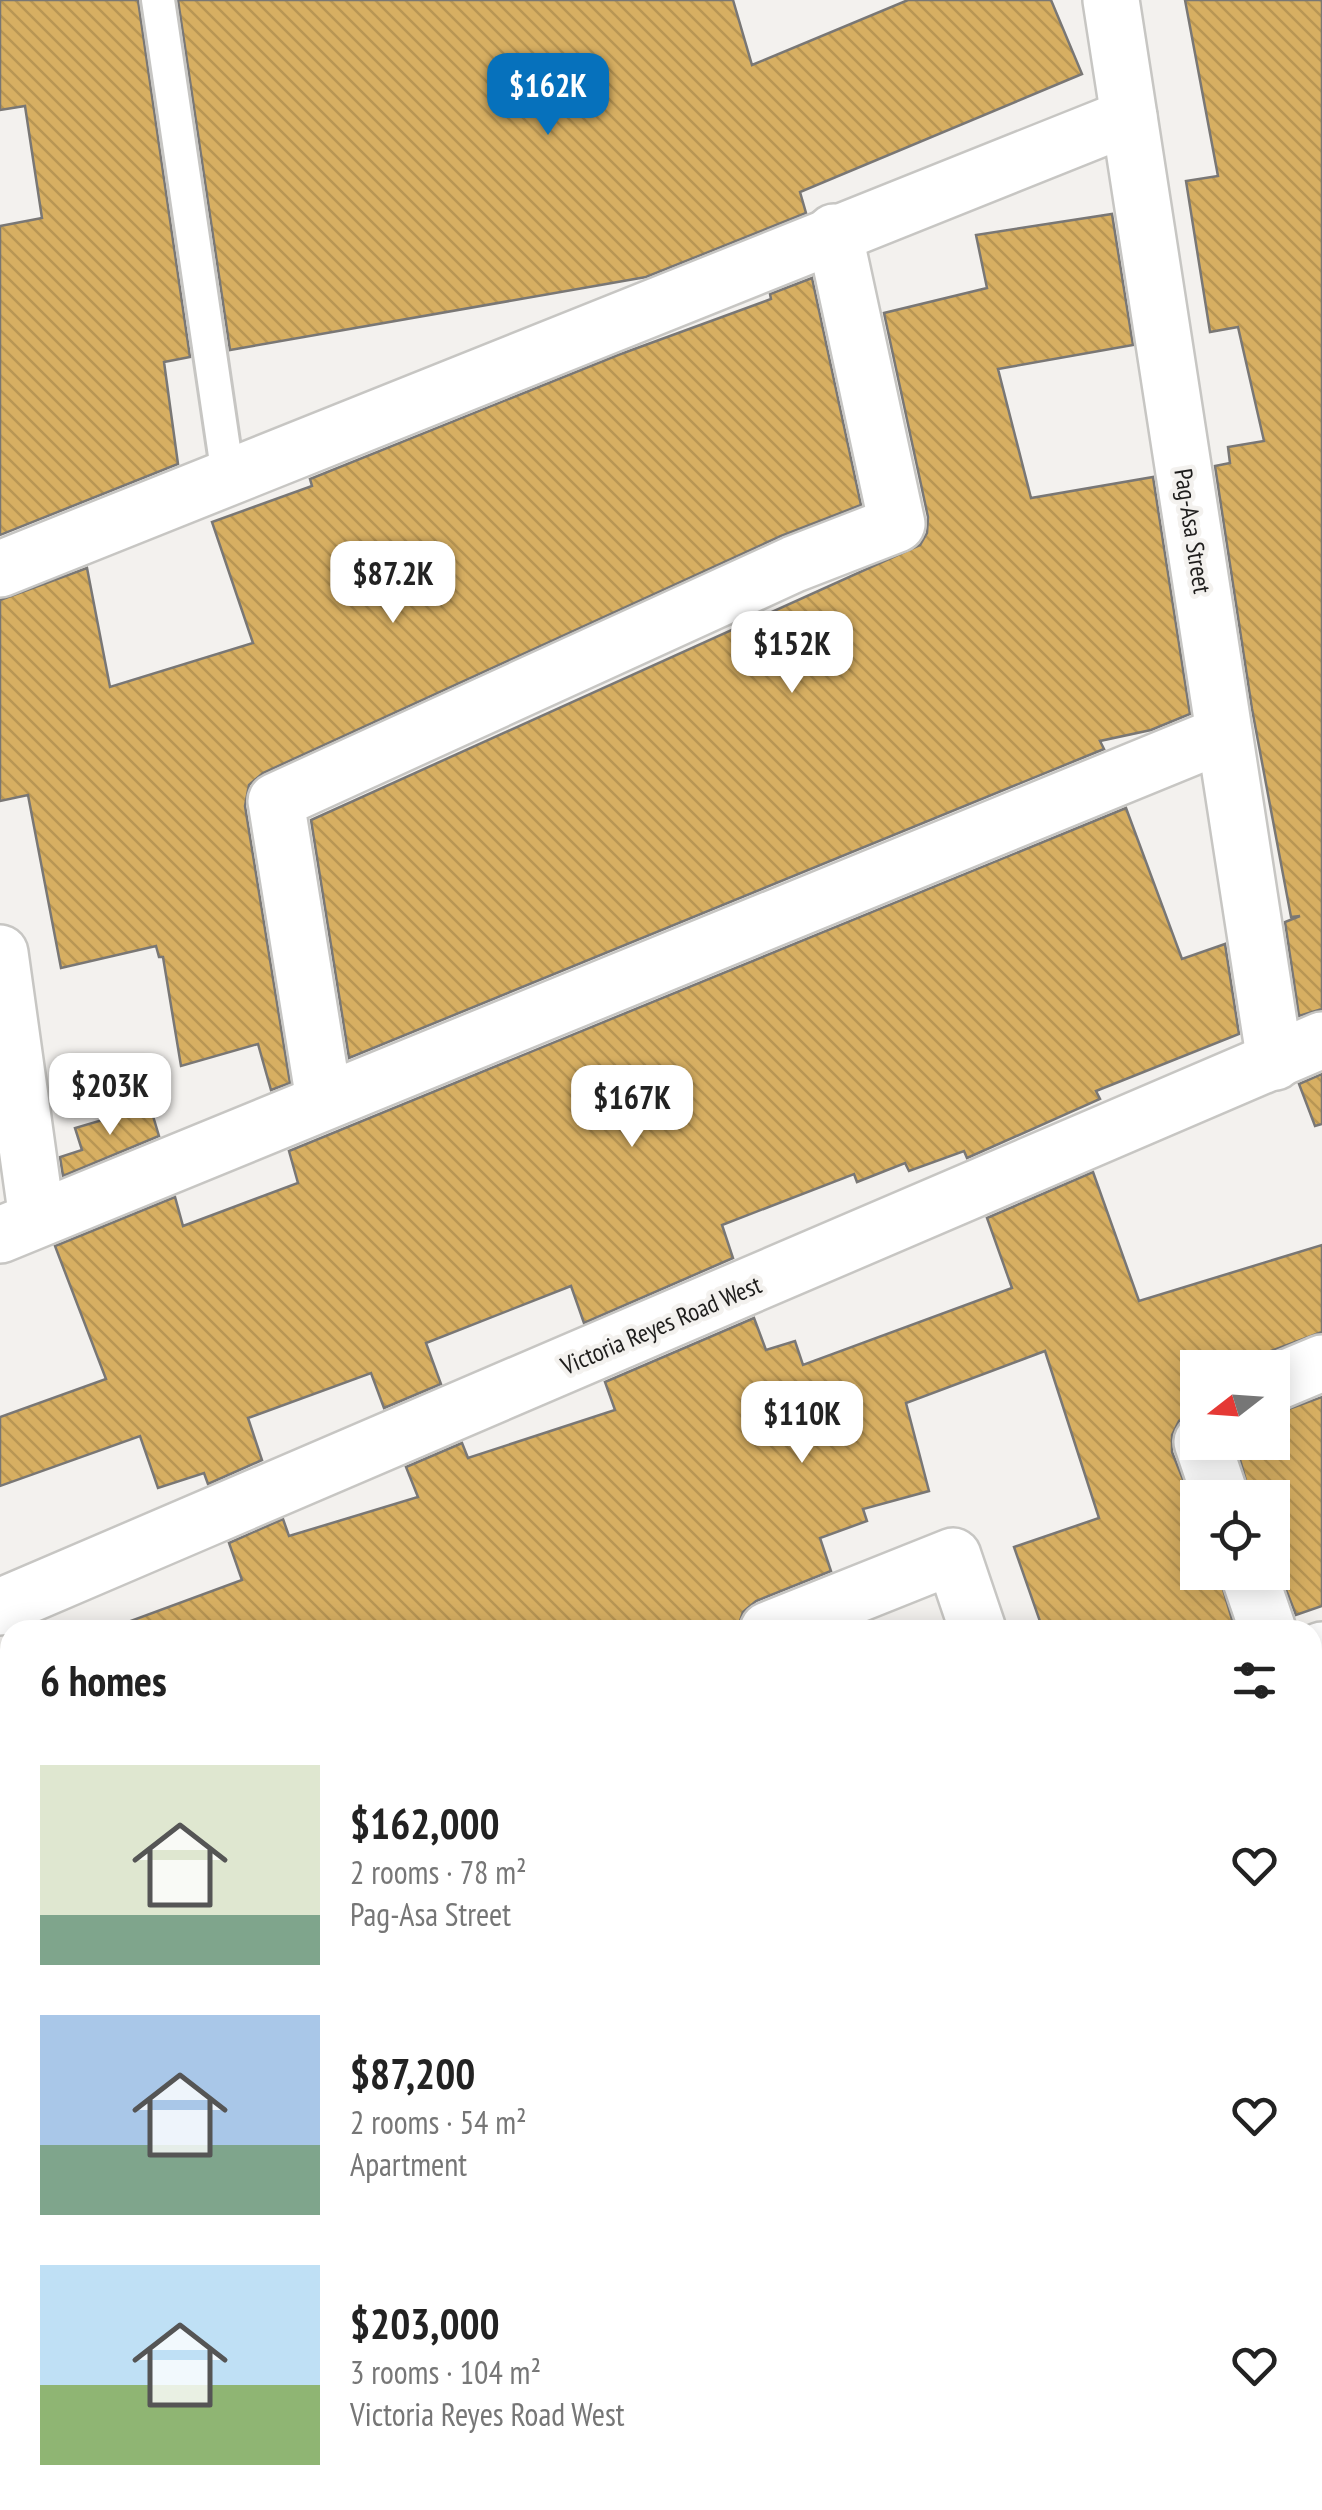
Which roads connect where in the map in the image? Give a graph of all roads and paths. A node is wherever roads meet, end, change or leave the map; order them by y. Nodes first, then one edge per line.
1 (158, 0) edge
2 (1111, 0) edge
3 (1129, 117) junction
4 (834, 232) junction
5 (228, 476) junction
6 (0, 569) edge
7 (1224, 734) junction
8 (0, 953) edge
9 (1298, 1051) edge
10 (324, 1100) junction
11 (19, 1227) edge
12 (1322, 1363) edge
13 (1290, 1376) edge
14 (1254, 1590) edge
15 (0, 1608) edge
16 (793, 1620) edge
17 (975, 1620) edge
18 (1265, 1620) edge

1 - 5 lane
2 - 3 street, Pag-Asa Street
3 - 4 street
3 - 7 street, Pag-Asa Street
4 - 5 street
4 - 10 street
5 - 6 street
7 - 9 street, Pag-Asa Street
7 - 10 street
8 - 11 street
9 - 15 street, Victoria Reyes Road West
10 - 11 street
12 - 13 street
14 - 18 street
16 - 17 street

